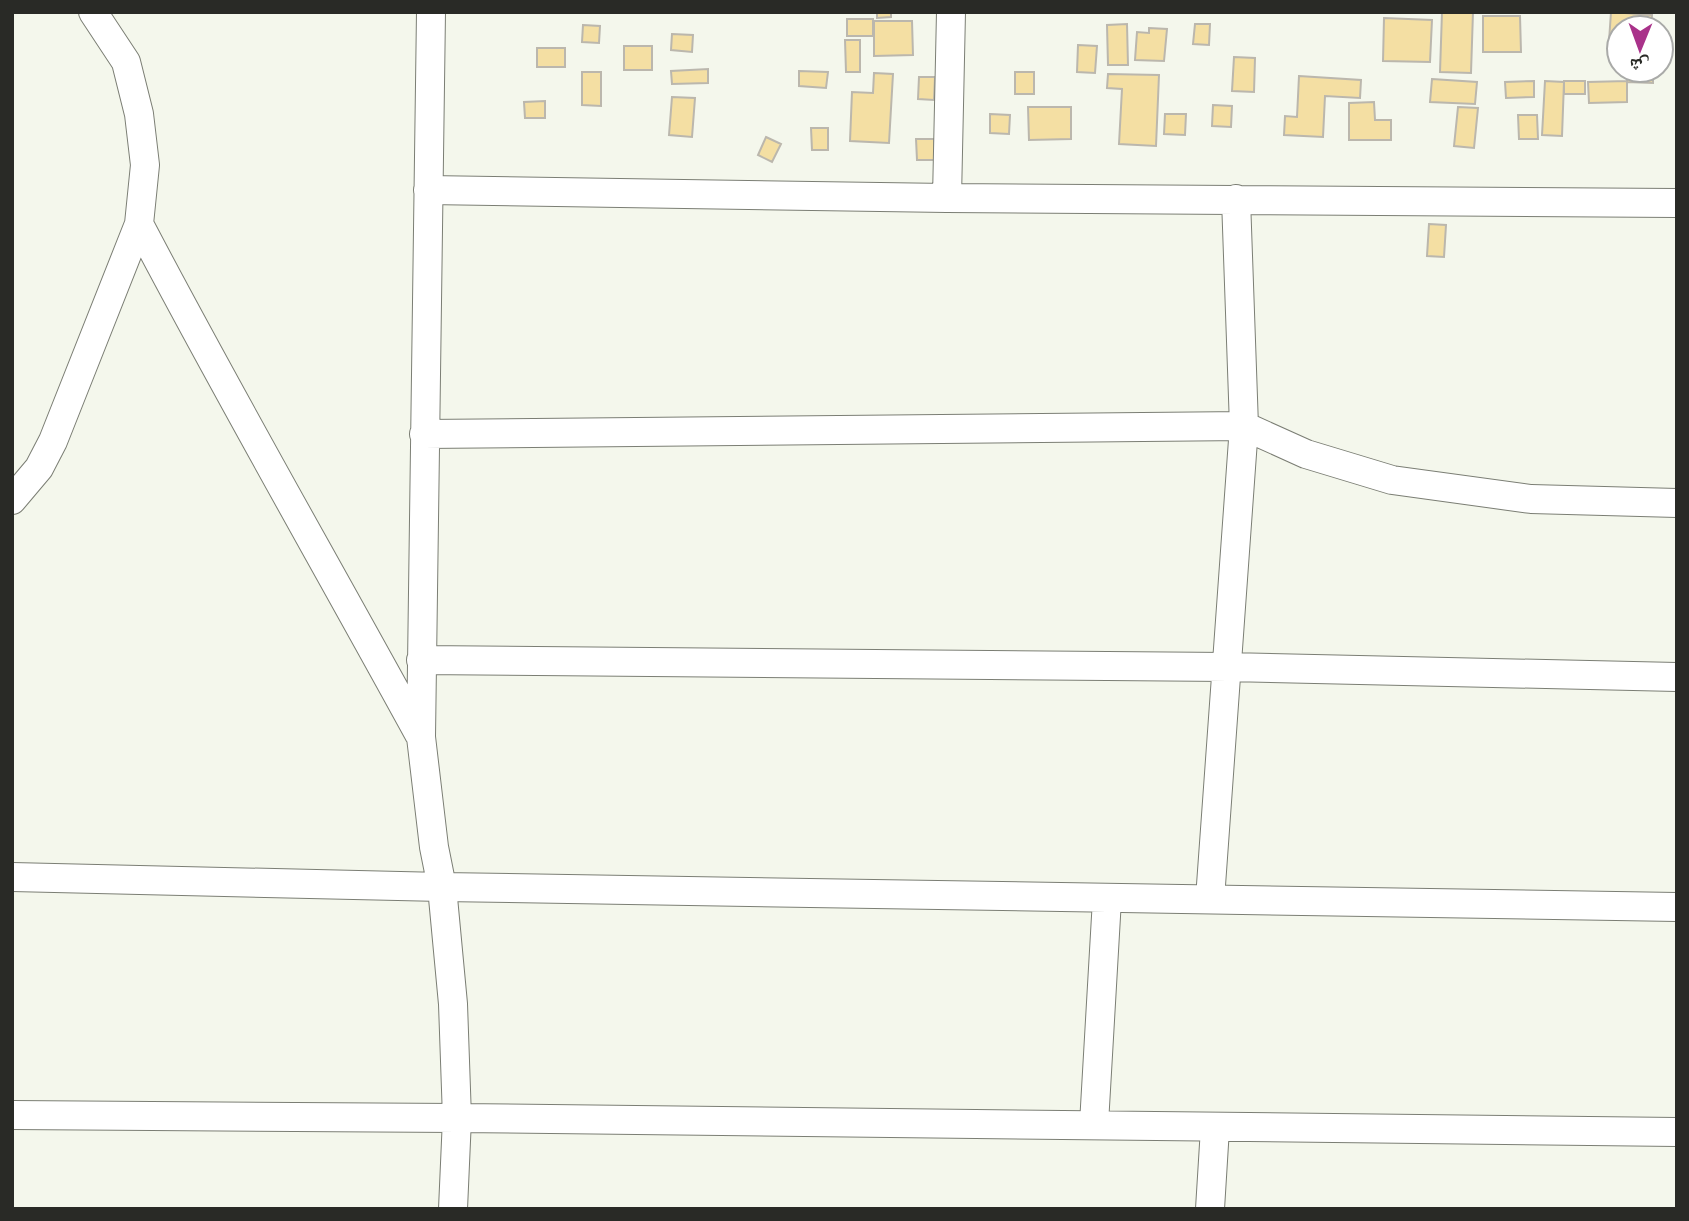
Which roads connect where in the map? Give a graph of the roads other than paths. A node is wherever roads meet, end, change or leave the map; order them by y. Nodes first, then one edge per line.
1 (93, 12) edge
2 (431, 12) edge
3 (951, 12) edge
4 (428, 190) junction
5 (947, 198) junction
6 (1236, 200) junction
7 (1677, 203) edge
8 (139, 224) junction
9 (1244, 426) junction
10 (424, 434) junction
11 (12, 500) edge
12 (1677, 503) edge
13 (421, 660) junction
14 (1228, 667) junction
15 (1677, 677) edge
16 (421, 737) junction
17 (12, 877) edge
18 (442, 887) junction
19 (1107, 899) junction
20 (1210, 899) junction
21 (1677, 907) edge
22 (12, 1115) edge
23 (457, 1118) junction
24 (1094, 1124) junction
25 (1215, 1128) junction
26 (1677, 1132) edge
27 (453, 1209) edge
28 (1210, 1209) edge

1 - 8 street
2 - 4 street
3 - 5 street
4 - 5 street
4 - 10 street
5 - 6 street
6 - 7 street
6 - 9 street
8 - 11 street
8 - 16 street
9 - 10 street
9 - 12 street
9 - 14 street
10 - 13 street
13 - 14 street
13 - 16 street
14 - 15 street
14 - 20 street
16 - 18 street
17 - 18 street
18 - 19 street
18 - 23 street
19 - 20 street
19 - 24 street
20 - 21 street
22 - 23 street
23 - 24 street
23 - 27 street
24 - 25 street
25 - 26 street
25 - 28 street

